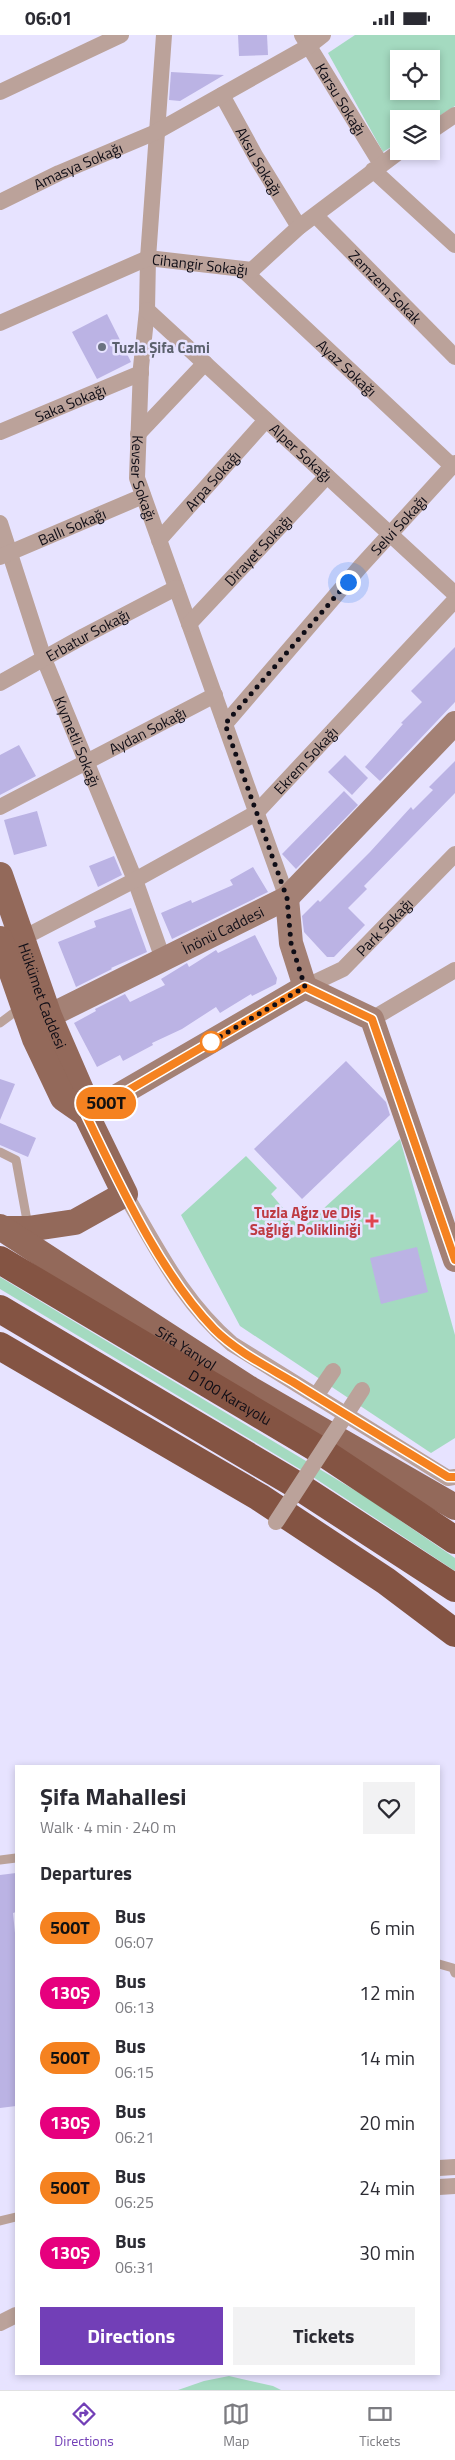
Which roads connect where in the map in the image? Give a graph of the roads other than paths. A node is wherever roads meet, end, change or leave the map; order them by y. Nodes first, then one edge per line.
1 (121, 35) edge
2 (164, 35) edge
3 (323, 35) edge
4 (305, 40) edge
5 (0, 92) edge
6 (222, 95) junction
7 (454, 117) edge
8 (440, 126) edge
9 (156, 132) junction
10 (390, 158) edge
11 (377, 167) junction
12 (0, 201) edge
13 (316, 216) junction
14 (299, 227) junction
15 (455, 245) edge
16 (148, 258) junction
17 (242, 269) junction
18 (147, 310) junction
19 (0, 323) edge
20 (455, 357) edge
21 (205, 363) junction
22 (141, 373) junction
23 (266, 420) junction
24 (0, 432) edge
25 (138, 434) junction
26 (453, 465) edge
27 (327, 476) junction
28 (143, 496) junction
29 (0, 523) edge
30 (390, 535) junction
31 (159, 540) junction
32 (5, 555) edge
33 (176, 588) junction
34 (455, 594) edge
35 (455, 600) edge
36 (189, 624) junction
37 (44, 659) junction
38 (0, 683) edge
39 (214, 695) junction
40 (455, 723) edge
41 (225, 724) junction
42 (87, 763) junction
43 (0, 807) edge
44 (256, 813) junction
45 (455, 854) edge
46 (0, 875) edge
47 (135, 881) junction
48 (287, 898) junction
49 (11, 939) edge
50 (163, 959) junction
51 (455, 971) edge
52 (305, 987) junction
53 (22, 1006) junction
54 (49, 1016) junction
55 (372, 1019) junction
56 (0, 1023) edge
57 (86, 1115) junction
58 (0, 1152) edge
59 (125, 1195) junction
60 (11, 1228) edge
61 (0, 1260) edge
62 (455, 1260) edge
63 (0, 1309) edge
64 (0, 1346) edge
65 (333, 1371) dead end
66 (362, 1390) dead end
67 (316, 1397) junction
68 (455, 1477) edge
69 (455, 1507) edge
70 (276, 1522) dead end
71 (455, 1540) edge
72 (455, 1588) edge
73 (455, 1633) edge
74 (15, 1858) edge
75 (0, 1860) edge
76 (440, 1964) edge
77 (455, 1973) edge
78 (455, 2167) edge
79 (440, 2168) edge
80 (455, 2186) edge
81 (440, 2187) edge
82 (15, 2217) edge
83 (0, 2221) edge
84 (15, 2316) edge
85 (0, 2323) edge

1 - 5 street
2 - 9 street, Kevser Sokağı
3 - 4 street, Amasya Sokağı
4 - 6 street, Amasya Sokağı
4 - 11 street, Karsu Sokağı
6 - 9 street, Amasya Sokağı
6 - 14 street, Aksu Sokağı
7 - 8 street
9 - 12 street, Amasya Sokağı
9 - 16 street, Kevser Sokağı
10 - 11 street, Cihangir Sokağı
11 - 13 street, Cihangir Sokağı
11 - 15 street, Karsu Sokağı
13 - 14 street, Cihangir Sokağı
13 - 20 street, Zemzem Sokak
14 - 17 street, Cihangir Sokağı
16 - 17 street, Cihangir Sokağı
16 - 18 street, Kevser Sokağı
16 - 19 street, Cihangir Sokağı
17 - 26 street, Ayaz Sokağı
18 - 21 street, Alper Sokağı
18 - 22 street, Kevser Sokağı
21 - 23 street, Alper Sokağı
21 - 25 street
22 - 24 street, Saka Sokağı
22 - 25 street, Kevser Sokağı
23 - 27 street, Alper Sokağı
23 - 31 street, Arpa Sokağı
25 - 28 street, Kevser Sokağı
26 - 30 street, Selvi Sokağı
27 - 30 street, Alper Sokağı
27 - 36 street, Dirayet Sokağı
28 - 31 street, Kevser Sokağı
28 - 32 street, Ballı Sokağı
29 - 32 street, Kıymetli Sokağı
30 - 34 street, Alper Sokağı
30 - 41 street, Selvi Sokağı
31 - 33 street, Kevser Sokağı
32 - 37 street, Kıymetli Sokağı
33 - 36 street, Kevser Sokağı
33 - 37 street, Erbatur Sokağı
35 - 44 street, Ekrem Sokağı
36 - 39 street, Kevser Sokağı
37 - 38 street, Erbatur Sokağı
37 - 42 street, Kıymetli Sokağı
39 - 41 street, Kevser Sokağı
39 - 42 street, Aydan Sokağı
40 - 48 street, İnönü Caddesi
41 - 44 street, Kevser Sokağı
42 - 43 street, Aydan Sokağı
42 - 47 street, Kıymetli Sokağı
44 - 47 street, Ekrem Sokağı
44 - 48 street, Kevser Sokağı
45 - 52 street, Park Sokağı
46 - 49 main road, Hükümet Caddesi
47 - 49 street, Ekrem Sokağı
47 - 50 street, Kıymetli Sokağı
48 - 50 street, İnönü Caddesi
48 - 52 street
49 - 53 main road, Hükümet Caddesi
49 - 54 main road, Hükümet Caddesi
50 - 54 street, İnönü Caddesi
51 - 55 street
52 - 55 street
52 - 57 street
53 - 56 lane
53 - 57 main road, Hükümet Caddesi
54 - 57 main road, Hükümet Caddesi
55 - 62 street
57 - 59 main road, Hükümet Caddesi
58 - 60 lane
59 - 60 main road
59 - 67 street
60 - 69 main road, Sifa Yanyol
61 - 71 highway, D100 Karayolu
63 - 72 highway
64 - 73 highway
65 - 67 street
66 - 70 street, bridge
67 - 68 street
74 - 75 lane
76 - 77 lane
78 - 79 street
80 - 81 street
82 - 83 lane
84 - 85 street

